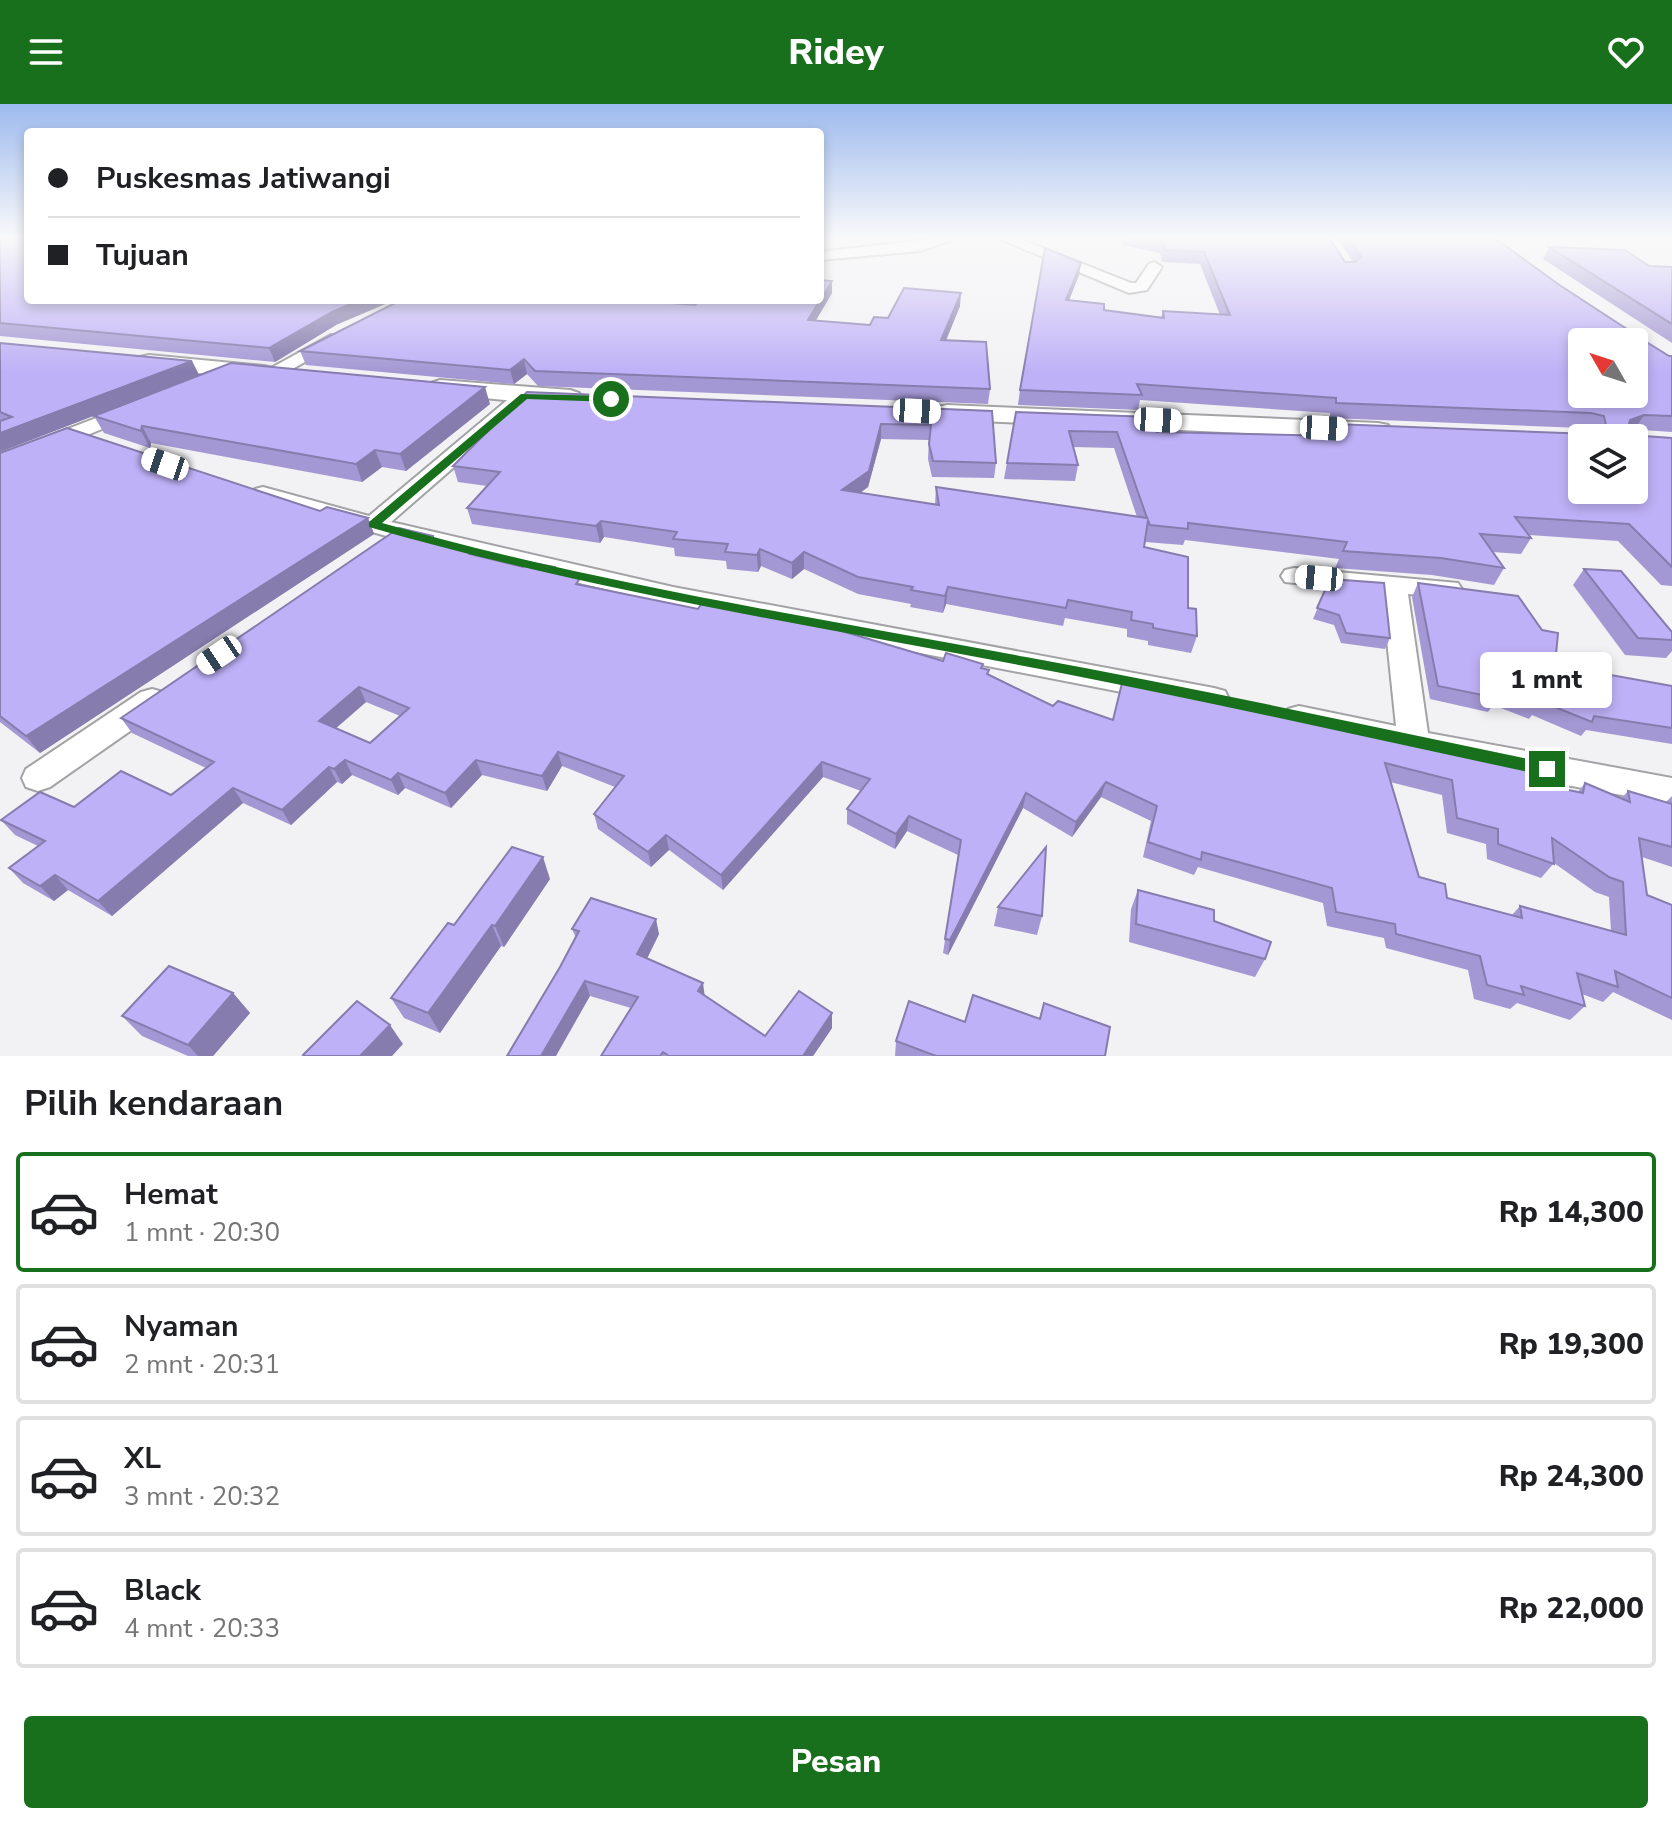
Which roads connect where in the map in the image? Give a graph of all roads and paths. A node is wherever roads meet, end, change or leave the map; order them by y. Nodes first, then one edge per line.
1 (1118, 283) edge
2 (1143, 283) edge
3 (344, 332) edge
4 (126, 359) edge
5 (234, 371) junction
6 (271, 373) junction
7 (312, 377) edge
8 (413, 386) edge
9 (191, 388) edge
10 (524, 396) junction
11 (596, 399) edge
12 (147, 405) edge
13 (917, 411) edge
14 (1402, 432) edge
15 (75, 433) junction
16 (120, 449) edge
17 (0, 463) edge
18 (232, 485) edge
19 (383, 535) junction
20 (1294, 576) dead end
21 (1394, 584) junction
22 (1477, 593) edge
23 (180, 681) edge
24 (1247, 706) edge
25 (1277, 712) edge
26 (1414, 742) junction
27 (38, 778) dead end
28 (1672, 791) edge

1 - 2 street
3 - 6 street
4 - 5 street
5 - 6 street
5 - 9 street
6 - 7 street
8 - 10 street
10 - 11 street
10 - 19 street
12 - 15 street
13 - 14 street
15 - 16 street
15 - 17 street
18 - 19 street
19 - 24 street
20 - 21 street
21 - 22 street
21 - 26 street
23 - 27 street
25 - 26 street
26 - 28 street

